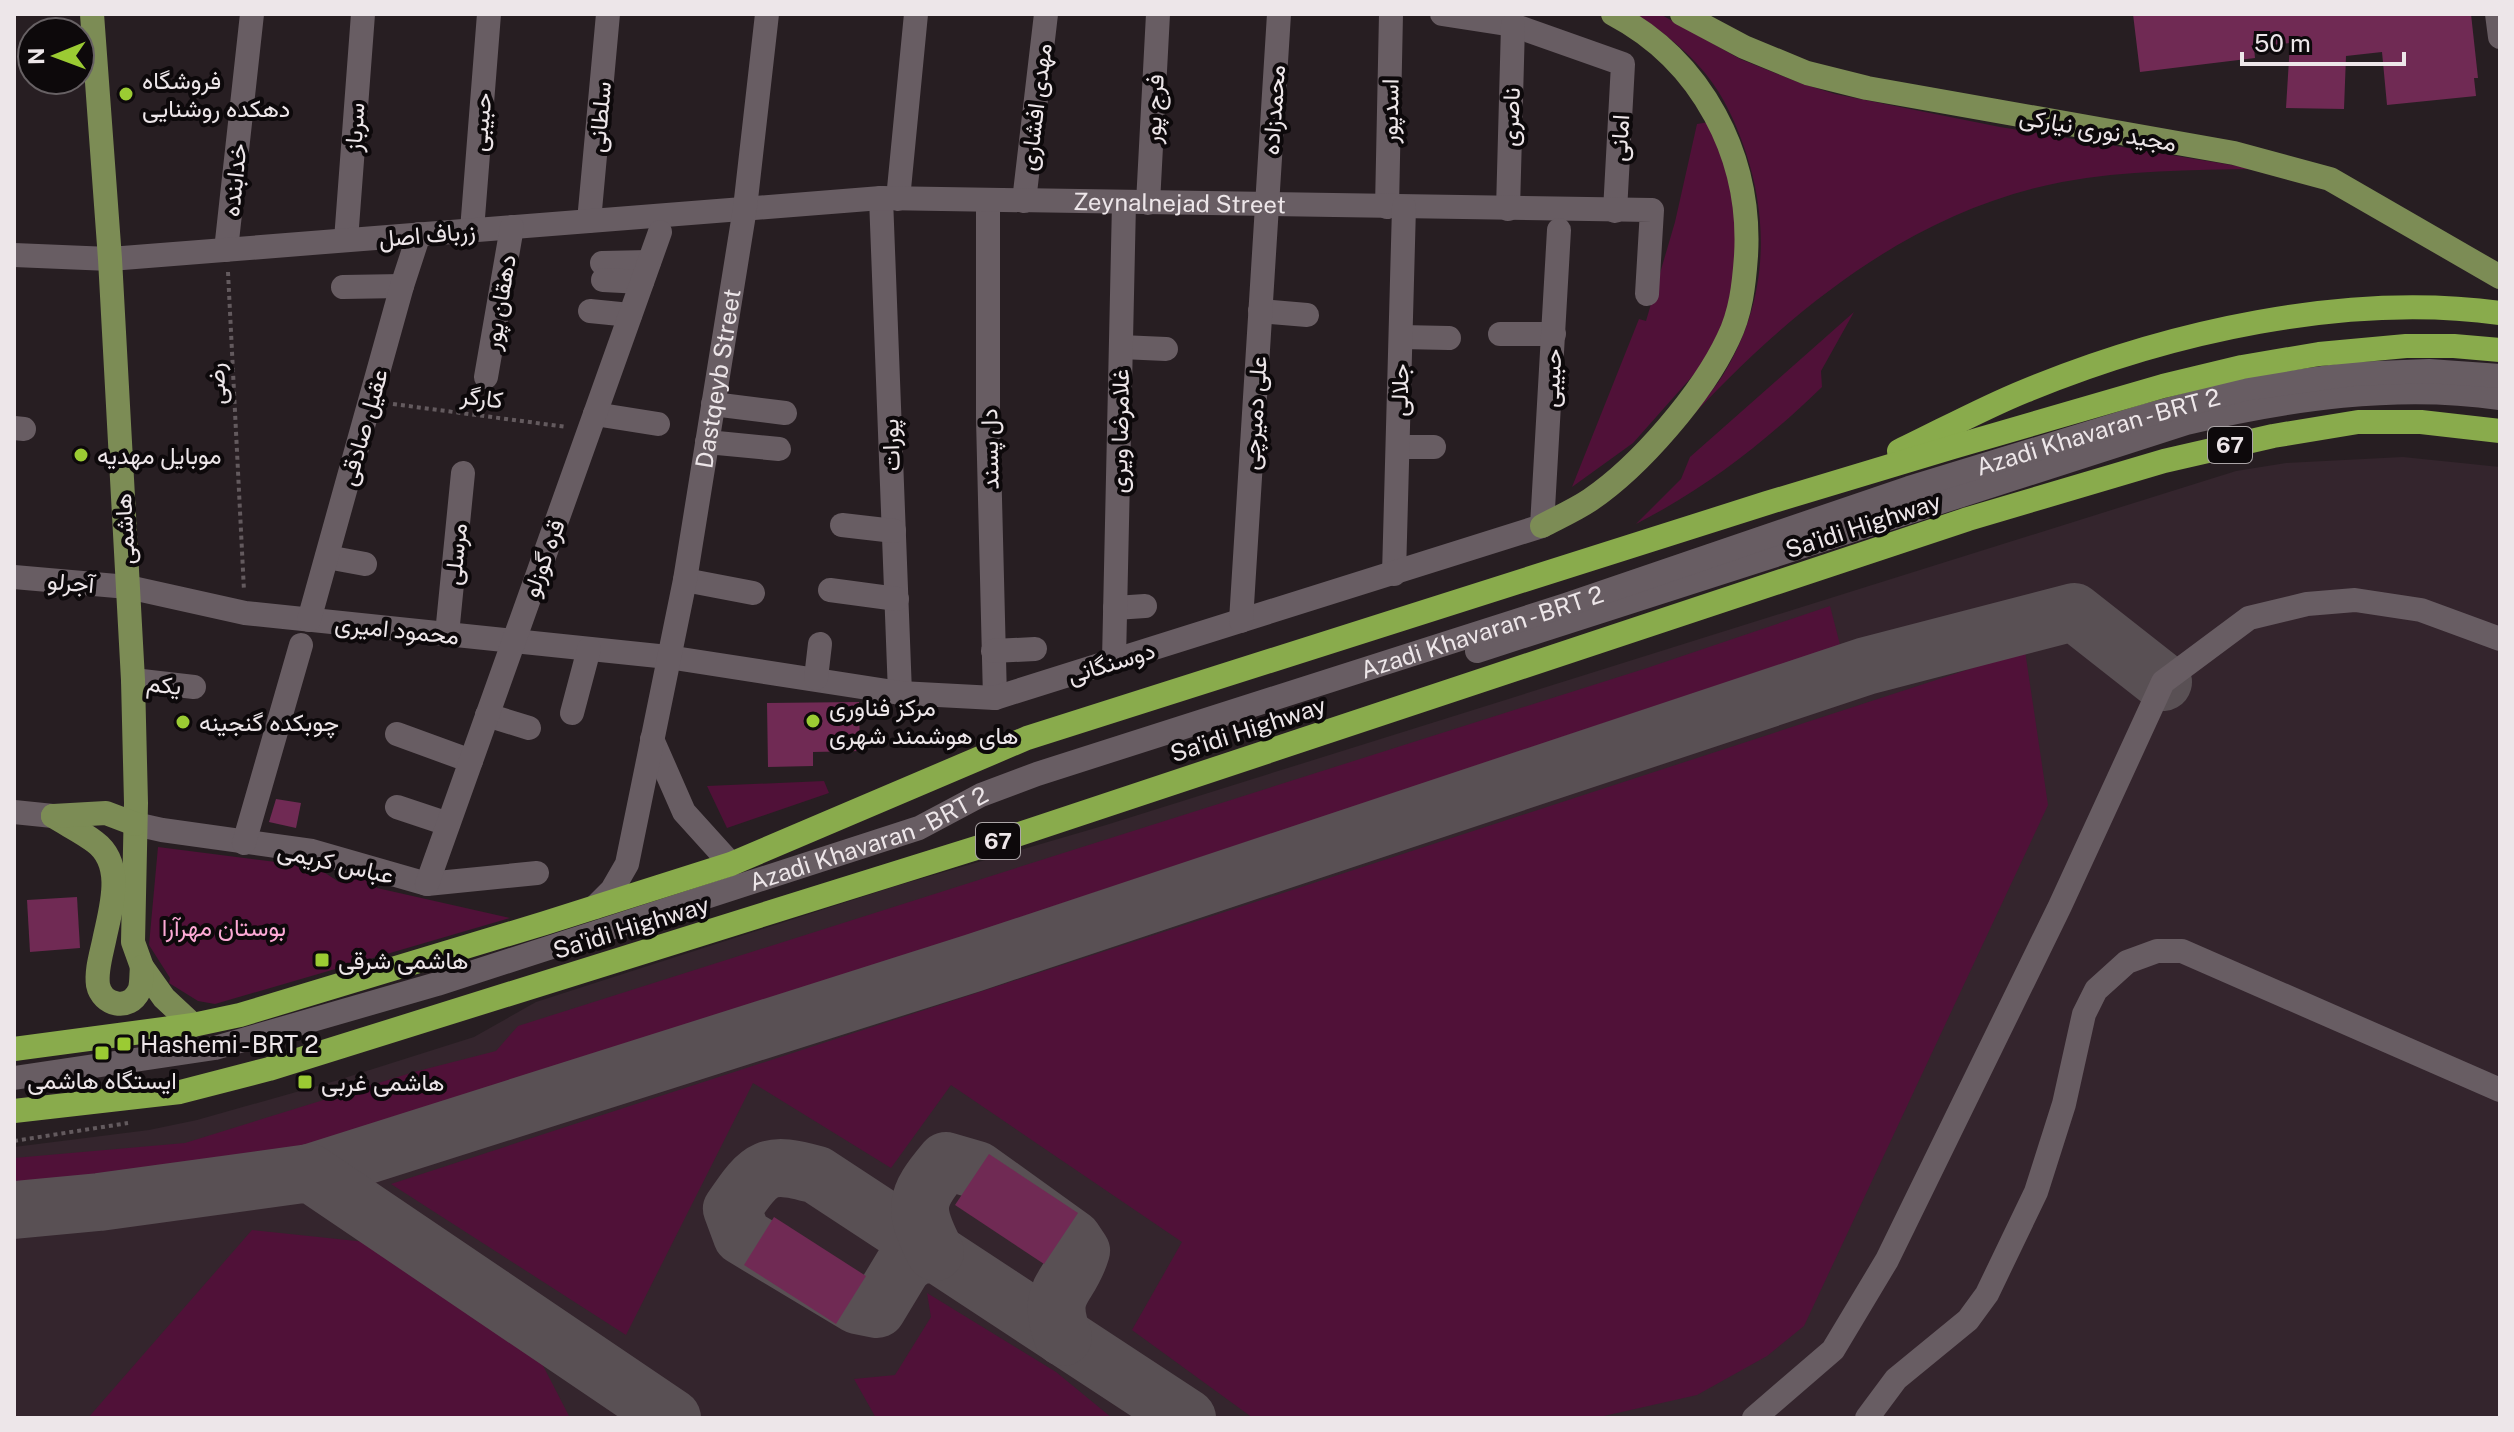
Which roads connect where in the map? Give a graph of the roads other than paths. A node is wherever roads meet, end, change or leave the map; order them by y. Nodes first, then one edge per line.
1 (92, 14) edge
2 (252, 14) edge
3 (363, 14) edge
4 (489, 14) edge
5 (608, 14) edge
6 (767, 14) edge
7 (916, 14) edge
8 (1046, 14) edge
9 (1158, 14) edge
10 (1279, 14) edge
11 (1391, 14) edge
12 (1442, 14) edge
13 (1613, 14) edge
14 (1682, 14) edge
15 (2497, 14) edge
16 (1513, 25) junction
17 (2500, 37) edge
18 (890, 198) junction
19 (988, 200) junction
20 (1024, 201) junction
21 (1136, 203) junction
22 (1267, 205) junction
23 (1395, 207) junction
24 (745, 208) junction
25 (1508, 209) junction
26 (1615, 211) junction
27 (589, 221) junction
28 (512, 227) junction
29 (472, 230) junction
30 (1559, 230) dead end
31 (660, 232) dead end
32 (419, 234) junction
33 (346, 240) junction
34 (226, 250) junction
35 (14, 255) edge
36 (110, 259) junction
37 (603, 272) dead end
38 (646, 272) junction
39 (2500, 277) edge
40 (402, 286) junction
41 (343, 287) dead end
42 (1647, 294) dead end
43 (590, 311) dead end
44 (1260, 311) junction
45 (2500, 313) edge
46 (630, 315) junction
47 (1307, 315) dead end
48 (1500, 334) dead end
49 (1554, 334) junction
50 (1401, 337) junction
51 (1449, 338) dead end
52 (1121, 347) junction
53 (1166, 349) dead end
54 (2500, 350) edge
55 (2500, 376) edge
56 (486, 377) dead end
57 (2500, 398) edge
58 (713, 404) junction
59 (785, 413) dead end
60 (592, 422) junction
61 (658, 424) dead end
62 (2500, 431) edge
63 (707, 442) junction
64 (1398, 447) junction
65 (1434, 447) dead end
66 (779, 449) dead end
67 (463, 473) dead end
68 (1827, 485) junction
69 (842, 525) dead end
70 (1542, 526) junction
71 (894, 531) junction
72 (327, 557) junction
73 (365, 564) dead end
74 (1394, 574) junction
75 (14, 577) edge
76 (685, 580) junction
77 (128, 587) junction
78 (830, 590) dead end
79 (753, 593) dead end
80 (897, 599) junction
81 (1145, 606) dead end
82 (1115, 608) junction
83 (309, 620) junction
84 (1241, 621) junction
85 (447, 634) junction
86 (2500, 639) edge
87 (514, 640) junction
88 (820, 644) dead end
89 (301, 645) dead end
90 (589, 649) junction
91 (1035, 649) dead end
92 (993, 651) junction
93 (668, 657) junction
94 (1114, 660) junction
95 (816, 678) junction
96 (133, 680) junction
97 (194, 687) dead end
98 (900, 693) junction
99 (995, 698) junction
100 (572, 713) dead end
101 (487, 715) junction
102 (529, 728) dead end
103 (397, 734) dead end
104 (652, 739) junction
105 (471, 761) junction
106 (397, 807) dead end
107 (14, 812) edge
108 (53, 816) junction
109 (135, 824) junction
110 (448, 824) junction
111 (244, 843) junction
112 (731, 864) junction
113 (537, 873) dead end
114 (427, 884) junction
115 (595, 907) junction
116 (142, 967) junction
117 (193, 1025) junction
118 (14, 1049) edge
119 (14, 1078) edge
120 (14, 1086) edge
121 (2500, 1090) edge
122 (14, 1111) edge
123 (1754, 1418) edge
124 (1867, 1418) edge

1 - 36 main road, هاشمی
2 - 34 street, خدابنده
3 - 33 street, سرباز
4 - 29 street, حبیبی
5 - 27 street, سلطانی
6 - 24 street, Dastqeyb Street
7 - 18 street, پورات
8 - 20 street, مهدی افشاری
9 - 21 street, فرج پور
10 - 22 street, محمدزاده
11 - 23 street, اسدپور
12 - 16 street
13 - 70 main road
14 - 39 main road, مجید نوری نیارکی
15 - 17 street
16 - 25 street, ناصری
16 - 26 street, امانی
18 - 19 street, Zeynalnejad Street
18 - 24 street, Zeynalnejad Street
18 - 71 street, پورات
19 - 20 street, Zeynalnejad Street
19 - 92 street, دل پسند
20 - 21 street, Zeynalnejad Street
21 - 22 street, Zeynalnejad Street
21 - 52 street, غلامرضا ویری
22 - 23 street, Zeynalnejad Street
22 - 44 street, علی دمیرچی
23 - 25 street, Zeynalnejad Street
23 - 50 street, جلالی
24 - 27 street, زرباف اصل
24 - 58 street, Dastqeyb Street
25 - 26 street, Zeynalnejad Street
26 - 42 street, Zeynalnejad Street
27 - 28 street, زرباف اصل
28 - 29 street, زرباف اصل
28 - 56 street, دهقان پور
29 - 32 street, زرباف اصل
30 - 49 street, حبیبی
31 - 38 street, قره گوزلو
32 - 33 street, زرباف اصل
32 - 40 street, عقیل صادقی
33 - 34 street, زرباف اصل
34 - 36 street, زرباف اصل
35 - 36 street, زرباف اصل
36 - 77 main road, هاشمی
37 - 38 street
38 - 46 street, قره گوزلو
40 - 41 street
40 - 72 street, عقیل صادقی
43 - 46 street
44 - 47 street
44 - 84 street, علی دمیرچی
45 - 68 highway
46 - 60 street, قره گوزلو
48 - 49 street
49 - 70 street, حبیبی
50 - 51 street
50 - 64 street, جلالی
52 - 53 street
52 - 82 street, غلامرضا ویری
54 - 68 highway
55 - 119 street, Azadi Khavaran - BRT 2
57 - 120 street, Azadi Khavaran - BRT 2
58 - 59 street
58 - 63 street, Dastqeyb Street
60 - 61 street
60 - 87 street, قره گوزلو
62 - 122 highway, Sa'idi Highway / 67
63 - 66 street
63 - 76 street, Dastqeyb Street
64 - 65 street
64 - 74 street, جلالی
67 - 85 street, مرسلی
68 - 112 highway, Sa'idi Highway
69 - 71 street
70 - 74 street, دوسنگانی
71 - 80 street, پورات
72 - 73 street
72 - 83 street, عقیل صادقی
74 - 84 street, دوسنگانی
75 - 77 street, آجرلو
76 - 79 street
76 - 93 street, Dastqeyb Street
77 - 83 street, محمود امیری
77 - 96 main road, هاشمی
78 - 80 street
80 - 98 street, پورات
81 - 82 street
82 - 94 street, غلامرضا ویری
83 - 85 street, محمود امیری
84 - 94 street, دوسنگانی
85 - 87 street, محمود امیری
86 - 123 street
87 - 90 street, محمود امیری
87 - 101 street, قره گوزلو
88 - 95 street
89 - 111 street
90 - 93 street, محمود امیری
90 - 100 street
91 - 92 street
92 - 99 street, دل پسند
93 - 95 street, دوسنگانی
93 - 104 street, Dastqeyb Street
94 - 99 street, دوسنگانی
95 - 98 street, دوسنگانی
96 - 97 street, یکم
96 - 109 main road, هاشمی
98 - 99 street, دوسنگانی
101 - 102 street
101 - 105 street, قره گوزلو
103 - 105 street
104 - 112 street
104 - 115 street, Dastqeyb Street
105 - 110 street, قره گوزلو
106 - 110 street
107 - 108 street
108 - 109 main road
108 - 116 main road
109 - 111 street, عباس کریمی
109 - 116 main road, هاشمی
110 - 114 street, قره گوزلو
111 - 114 street, عباس کریمی
112 - 115 highway, Sa'idi Highway
113 - 114 street, عباس کریمی
115 - 117 highway, Sa'idi Highway
116 - 117 main road, هاشمی
117 - 118 highway, Sa'idi Highway
121 - 124 street

